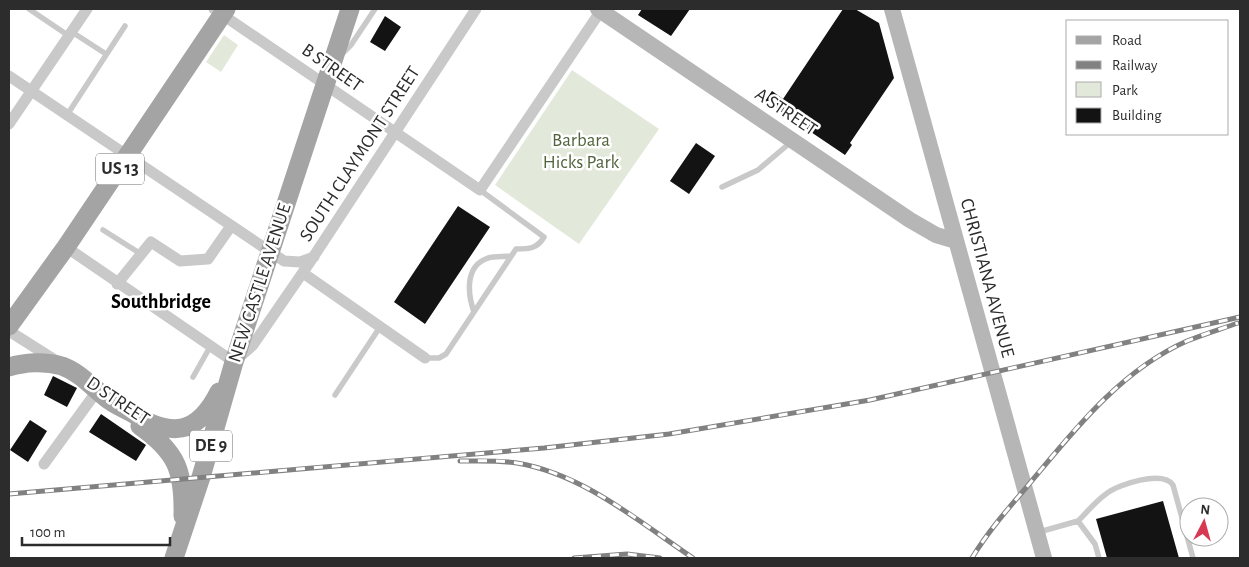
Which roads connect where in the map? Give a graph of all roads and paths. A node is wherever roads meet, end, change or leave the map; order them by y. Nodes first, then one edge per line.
1 (29, 9) edge
2 (87, 9) edge
3 (350, 9) edge
4 (376, 9) edge
5 (476, 9) edge
6 (600, 9) edge
7 (892, 9) edge
8 (221, 11) edge
9 (125, 26) dead end
10 (70, 34) junction
11 (106, 54) junction
12 (332, 64) junction
13 (9, 76) edge
14 (325, 84) junction
15 (30, 91) junction
16 (67, 115) junction
17 (9, 124) edge
18 (394, 132) junction
19 (792, 140) junction
20 (128, 156) junction
21 (722, 187) dead end
22 (480, 190) junction
23 (231, 226) junction
24 (103, 230) dead end
25 (956, 241) junction
26 (66, 247) junction
27 (271, 252) junction
28 (141, 254) junction
29 (511, 256) junction
30 (314, 257) junction
31 (303, 273) junction
32 (117, 284) junction
33 (474, 312) junction
34 (9, 326) edge
35 (380, 327) junction
36 (9, 331) edge
37 (210, 347) junction
38 (425, 358) joint
39 (234, 362) junction
40 (9, 368) edge
41 (76, 372) junction
42 (193, 377) dead end
43 (102, 395) junction
44 (335, 395) dead end
45 (44, 464) dead end
46 (1078, 521) junction
47 (183, 527) junction
48 (1036, 533) junction
49 (174, 558) edge
50 (1044, 558) edge
51 (1099, 558) edge
52 (1193, 558) edge

1 - 10 lane
2 - 10 street
3 - 12 main road, NEW CASTLE AVENUE
4 - 12 lane
5 - 18 street, SOUTH CLAYMONT STREET
6 - 19 main road, A STREET
6 - 22 street
7 - 25 main road, CHRISTIANA AVENUE
8 - 14 street, B STREET
8 - 20 main road, US 13
9 - 11 lane
10 - 11 lane
10 - 15 street
11 - 16 lane
12 - 14 main road, NEW CASTLE AVENUE
13 - 15 street
14 - 18 street, B STREET
14 - 27 main road, NEW CASTLE AVENUE
15 - 16 street
15 - 17 street
16 - 20 street
18 - 22 street, B STREET
18 - 30 street, SOUTH CLAYMONT STREET
19 - 21 lane
19 - 25 main road, A STREET
20 - 23 street
20 - 26 main road, US 13
22 - 29 lane
23 - 27 street
23 - 28 street
24 - 28 lane
25 - 48 main road, CHRISTIANA AVENUE
26 - 32 street
26 - 34 main road, US 13
27 - 30 street
27 - 39 main road, NEW CASTLE AVENUE
28 - 32 street
29 - 33 lane
29 - 33 lane
30 - 31 street, SOUTH CLAYMONT STREET
31 - 35 street
31 - 39 street, SOUTH CLAYMONT STREET
32 - 37 street
33 - 38 lane
35 - 38 street
35 - 44 lane
36 - 41 street, D STREET
37 - 39 street
37 - 42 lane
39 - 43 main road, D STREET
39 - 47 main road, NEW CASTLE AVENUE / DE 9
40 - 41 main road
41 - 43 main road, D STREET
43 - 45 street
43 - 47 main road
46 - 48 lane
46 - 51 lane
46 - 52 lane
47 - 49 main road, NEW CASTLE AVENUE / DE 9
48 - 50 main road, CHRISTIANA AVENUE

